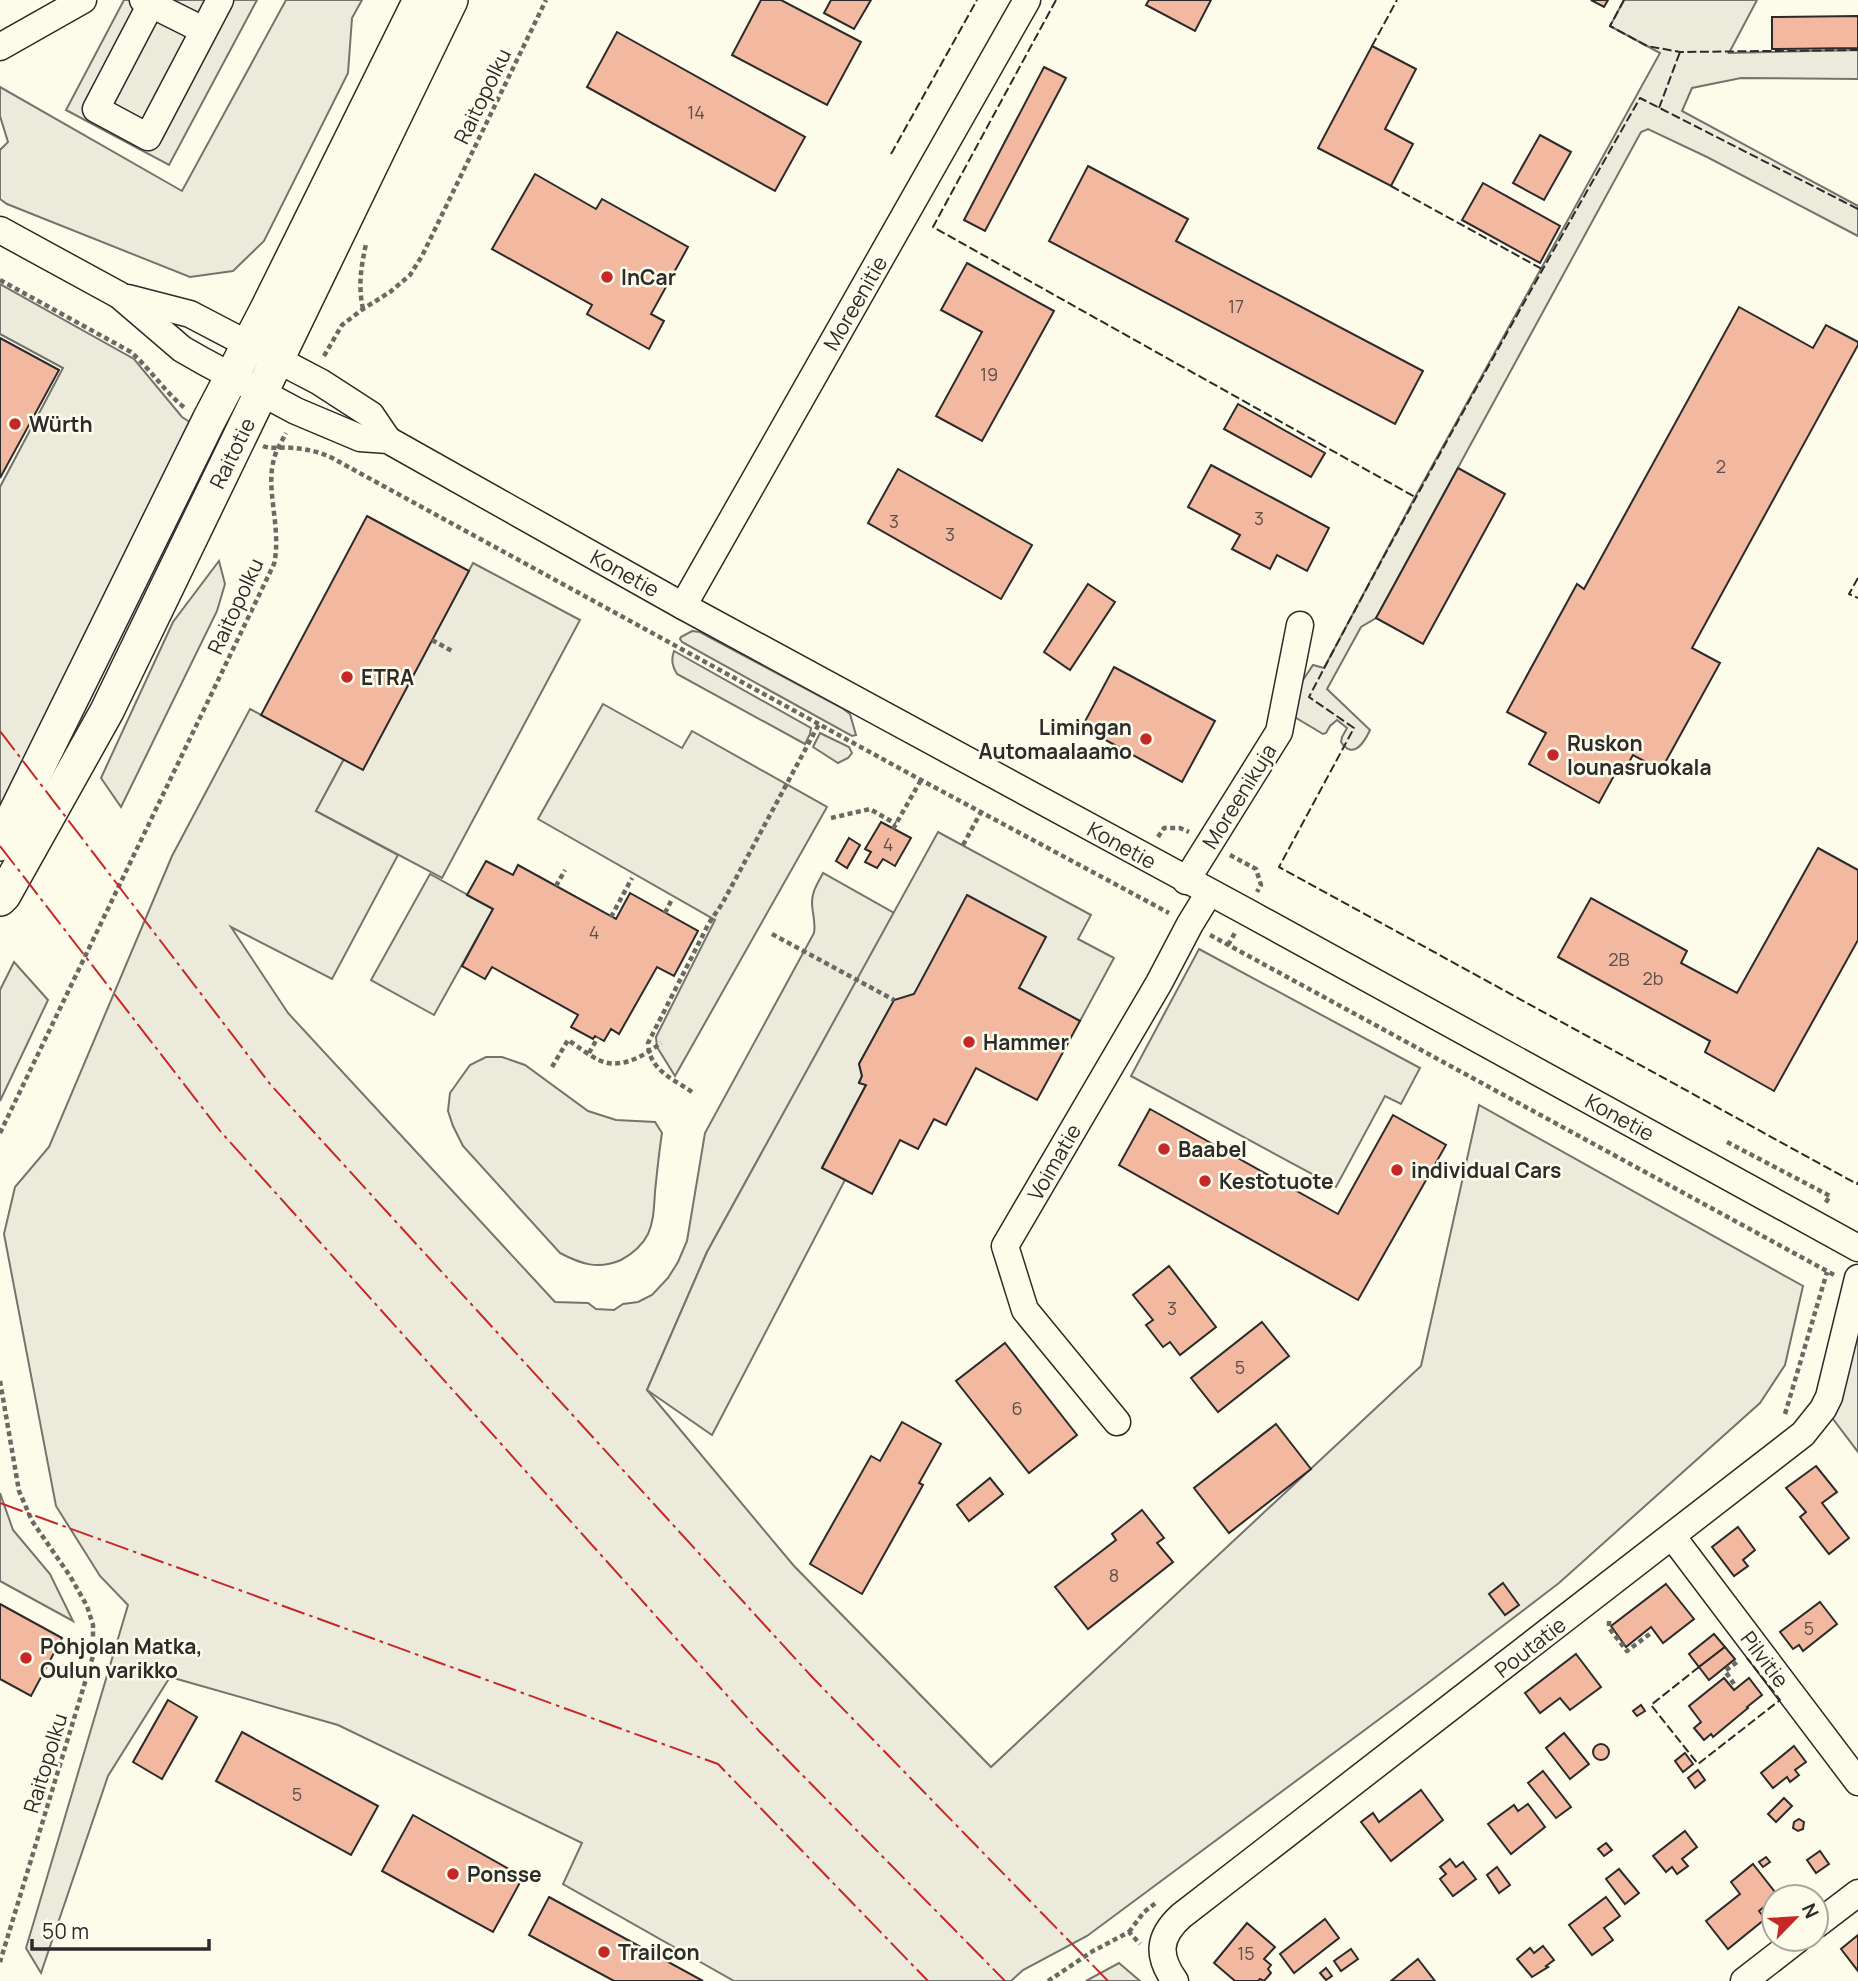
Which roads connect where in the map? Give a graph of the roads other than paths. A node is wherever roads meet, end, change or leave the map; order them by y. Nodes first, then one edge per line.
1 (83, 0) edge
2 (220, 0) edge
3 (420, 0) edge
4 (451, 0) edge
5 (1027, 0) edge
6 (149, 1) edge
7 (204, 30) junction
8 (0, 47) edge
9 (0, 230) edge
10 (119, 295) junction
11 (248, 343) junction
12 (278, 359) junction
13 (232, 375) junction
14 (261, 392) junction
15 (388, 440) junction
16 (683, 606) junction
17 (1300, 625) dead end
18 (0, 844) edge
19 (1198, 887) junction
20 (0, 899) edge
21 (1858, 1248) edge
22 (1857, 1282) edge
23 (1117, 1422) dead end
24 (1672, 1536) junction
25 (1858, 1782) edge
26 (1858, 1893) edge
27 (1830, 1914) edge
28 (1780, 1953) edge
29 (1169, 1970) edge
30 (1744, 1981) edge

1 - 8 street
2 - 7 street
3 - 11 main road, Raitotie
4 - 12 main road, Raitotie
5 - 16 street, Moreenitie
6 - 7 street
6 - 7 street
9 - 10 street
10 - 11 street, Konetie
10 - 13 street, Konetie
11 - 12 street, Konetie
11 - 13 main road, Raitotie
12 - 14 main road, Raitotie
12 - 15 street, Konetie
13 - 14 street, Konetie
13 - 18 main road, Raitotie
14 - 15 street, Konetie
14 - 20 main road, Raitotie
15 - 16 street, Konetie
16 - 19 street, Konetie
17 - 19 street, Moreenikuja
19 - 21 street, Konetie
19 - 23 street, Voimatie
22 - 24 street, Poutatie
24 - 25 street, Pilvitie
24 - 29 street, Poutatie
26 - 27 street
28 - 30 street

